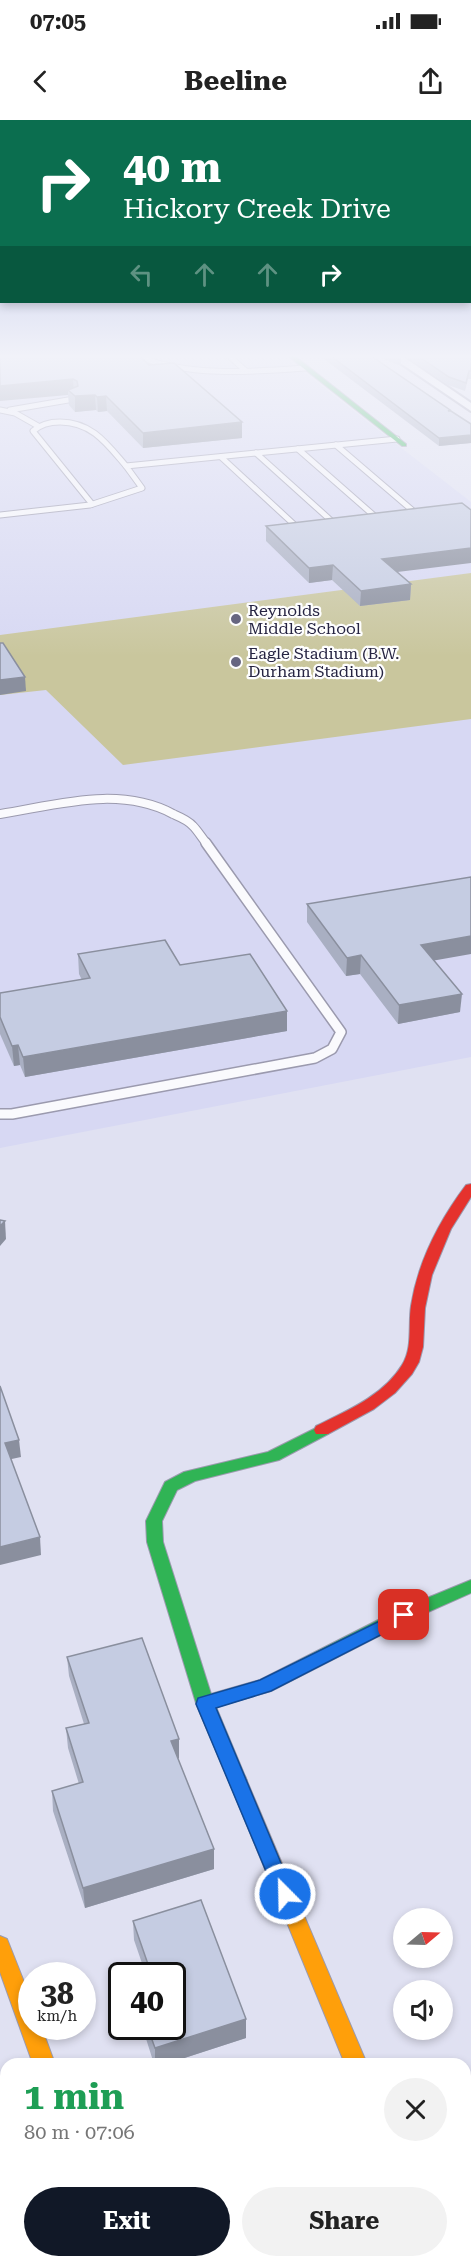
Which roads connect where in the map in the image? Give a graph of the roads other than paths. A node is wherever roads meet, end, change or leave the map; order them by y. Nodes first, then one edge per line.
1 (52, 456) edge
2 (117, 456) edge
3 (228, 456) edge
4 (260, 456) edge
5 (306, 456) edge
6 (349, 456) edge
7 (221, 457) junction
8 (126, 466) junction
9 (92, 504) junction
10 (0, 515) edge
11 (409, 517) edge
12 (389, 519) edge
13 (379, 520) junction
14 (368, 522) edge
15 (346, 524) edge
16 (336, 525) junction
17 (327, 526) edge
18 (309, 528) edge
19 (0, 814) edge
20 (0, 1114) edge
21 (471, 1188) edge
22 (471, 1586) edge
23 (205, 1704) junction
24 (0, 1945) edge
25 (42, 2058) edge
26 (353, 2058) edge

1 - 9 lane
2 - 8 lane
3 - 7 lane
4 - 16 lane
5 - 13 lane
6 - 11 lane
7 - 8 lane
7 - 18 lane
8 - 9 lane
9 - 10 lane
12 - 13 lane
13 - 14 lane
15 - 16 lane
16 - 17 lane
19 - 20 lane
21 - 23 street
22 - 23 street
23 - 26 street
24 - 25 street

